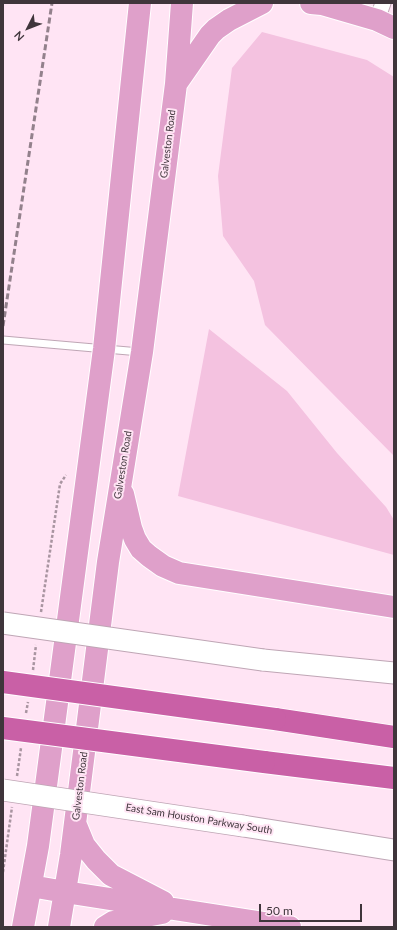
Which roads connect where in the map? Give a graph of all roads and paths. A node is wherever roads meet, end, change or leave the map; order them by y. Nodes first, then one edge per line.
1 (140, 3) edge
2 (182, 3) edge
3 (262, 3) edge
4 (311, 3) edge
5 (385, 17) edge
6 (176, 84) junction
7 (3, 340) edge
8 (104, 349) junction
9 (142, 352) junction
10 (121, 482) junction
11 (394, 607) edge
12 (3, 623) edge
13 (394, 674) edge
14 (3, 682) edge
15 (3, 728) edge
16 (394, 737) edge
17 (394, 778) edge
18 (3, 790) edge
19 (75, 823) junction
20 (394, 850) edge
21 (30, 886) junction
22 (65, 892) junction
23 (179, 910) junction
24 (23, 927) edge
25 (59, 927) edge
26 (106, 927) edge
27 (290, 927) edge

1 - 8 main road
2 - 6 main road, Galveston Road
3 - 6 main road
4 - 5 main road
6 - 9 main road, Galveston Road
7 - 8 lane
8 - 9 lane
8 - 21 main road
9 - 10 main road, Galveston Road
10 - 11 main road
10 - 19 main road, Galveston Road
12 - 13 main road, bridge
14 - 16 highway, bridge
15 - 17 highway, bridge
18 - 20 main road, East Sam Houston Parkway South, bridge
19 - 22 main road, Galveston Road
19 - 23 main road
21 - 22 main road
21 - 24 main road
22 - 23 main road
22 - 25 main road, Galveston Road
23 - 26 main road
23 - 27 main road

